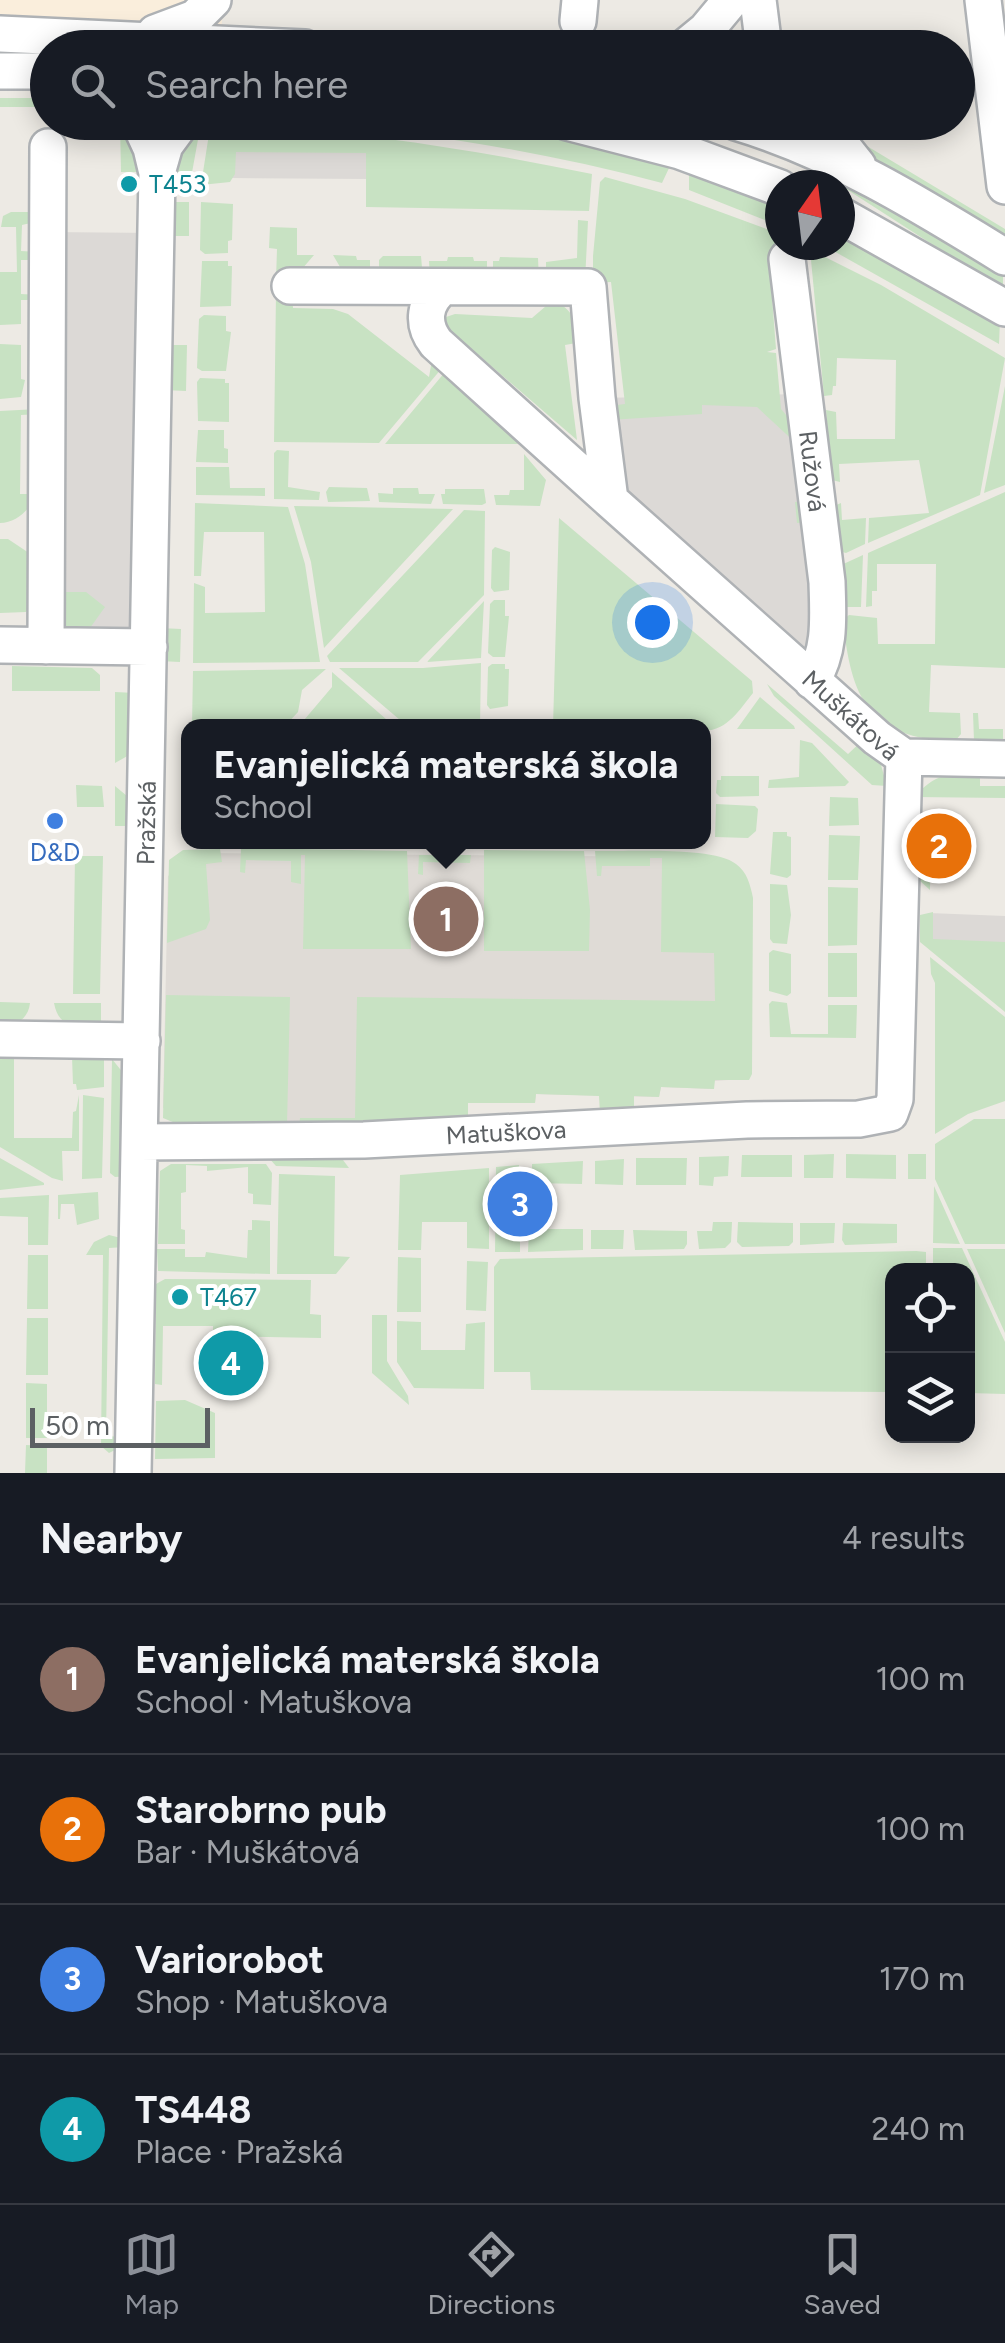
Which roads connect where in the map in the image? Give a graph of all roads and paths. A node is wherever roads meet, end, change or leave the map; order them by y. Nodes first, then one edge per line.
1 (213, 0) edge
2 (231, 0) edge
3 (730, 0) edge
4 (744, 0) edge
5 (758, 0) edge
6 (983, 0) edge
7 (161, 30) edge
8 (263, 30) edge
9 (706, 30) edge
10 (754, 30) edge
11 (759, 30) edge
12 (0, 34) edge
13 (30, 35) edge
14 (0, 70) edge
15 (30, 71) edge
16 (147, 140) edge
17 (169, 140) edge
18 (637, 140) edge
19 (706, 140) edge
20 (753, 140) edge
21 (788, 140) edge
22 (838, 140) edge
23 (48, 147) dead end
24 (680, 151) junction
25 (775, 170) edge
26 (156, 173) junction
27 (865, 175) junction
28 (765, 182) edge
29 (1005, 186) edge
30 (855, 223) edge
31 (1005, 257) edge
32 (787, 260) edge
33 (290, 286) dead end
34 (443, 287) junction
35 (1005, 308) edge
36 (610, 500) junction
37 (0, 645) edge
38 (46, 646) junction
39 (150, 647) junction
40 (812, 681) junction
41 (904, 758) junction
42 (1005, 760) edge
43 (0, 1039) edge
44 (142, 1041) junction
45 (870, 1118) joint
46 (140, 1142) junction
47 (134, 1473) edge

1 - 7 street
2 - 8 street
3 - 9 street
4 - 10 street
5 - 11 street
6 - 29 street
12 - 13 street
14 - 15 street
16 - 26 street
17 - 26 street
18 - 24 street
19 - 24 street
20 - 25 street
21 - 27 street
22 - 27 street
23 - 38 street
24 - 28 street
26 - 39 street, Pražská
27 - 31 street
30 - 35 street
32 - 40 street, Ružová
33 - 34 street
34 - 36 street, Muškátová
34 - 36 street
36 - 40 street, Muškátová
37 - 38 street
38 - 39 street
39 - 44 street, Pražská
40 - 41 street, Muškátová
41 - 42 street
41 - 45 street, Muškátová
43 - 44 street
44 - 46 street, Pražská
45 - 46 street, Matuškova
46 - 47 street, Pražská

